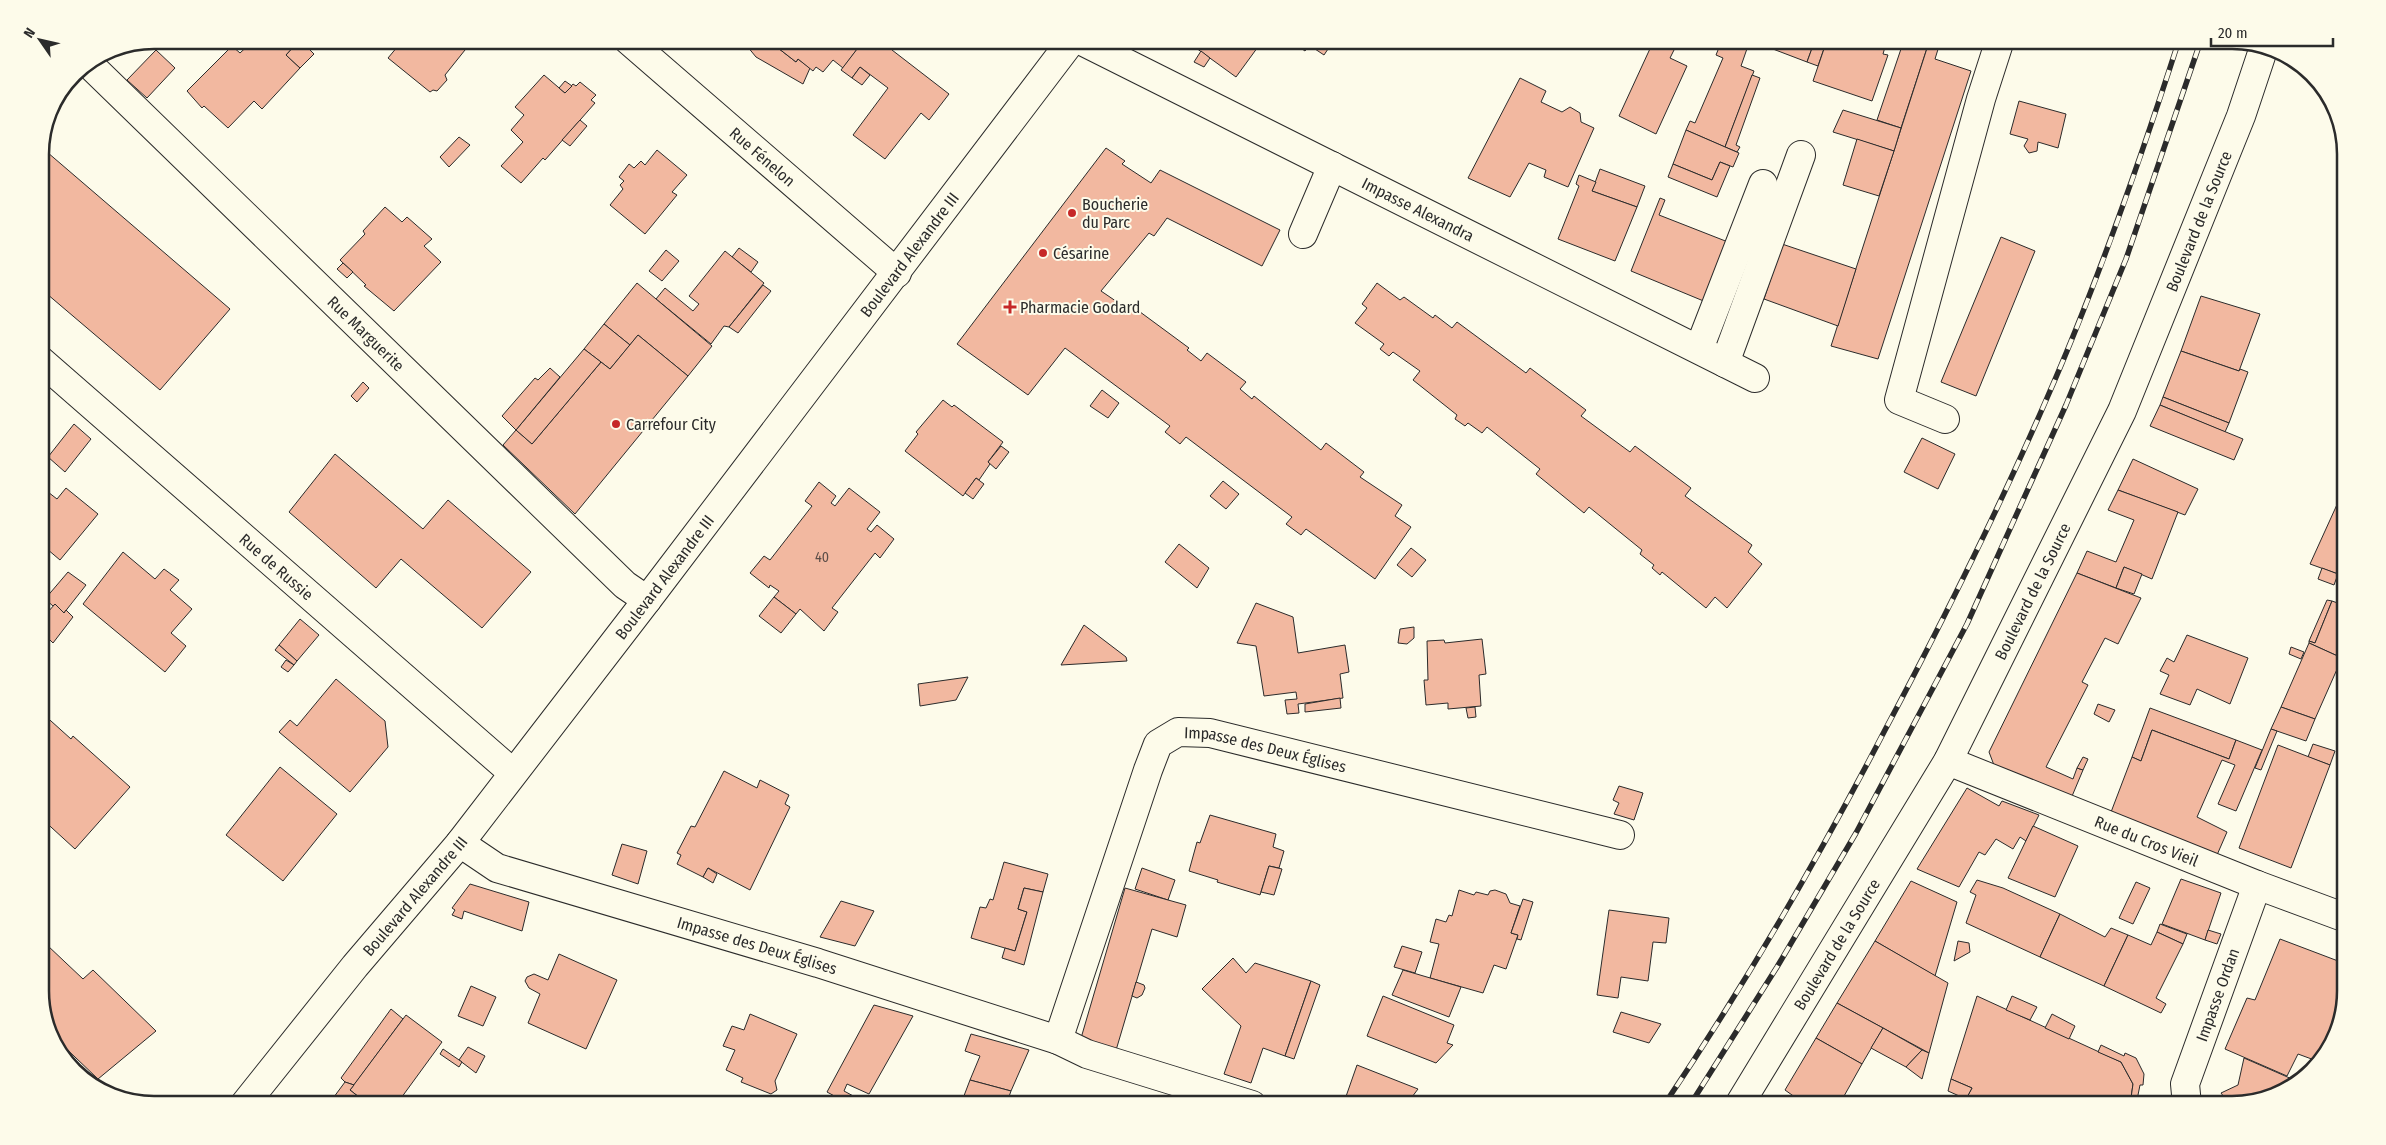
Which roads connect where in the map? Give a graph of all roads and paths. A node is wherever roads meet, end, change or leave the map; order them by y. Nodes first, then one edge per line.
1 (638, 49) edge
2 (1065, 49) edge
3 (1098, 49) edge
4 (1997, 49) edge
5 (2262, 53) edge
6 (93, 68) edge
7 (1800, 155) dead end
8 (1332, 166) junction
9 (1763, 184) dead end
10 (1303, 234) dead end
11 (897, 273) junction
12 (1699, 350) junction
13 (1725, 363) junction
14 (49, 368) edge
15 (1755, 378) dead end
16 (1945, 419) dead end
17 (647, 600) junction
18 (1948, 761) junction
19 (513, 773) junction
20 (1620, 835) dead end
21 (460, 843) junction
22 (2257, 885) junction
23 (2337, 915) edge
24 (1058, 1040) junction
25 (251, 1096) edge
26 (1223, 1096) edge
27 (1744, 1096) edge
28 (2186, 1096) edge

1 - 11 street, Rue Fénelon
2 - 11 street, Boulevard Alexandre III
3 - 8 street, Impasse Alexandra
4 - 16 street
5 - 18 street, Boulevard de la Source
6 - 17 street, Rue Marguerite
7 - 13 street
8 - 10 street
8 - 12 street, Impasse Alexandra
9 - 12 street
11 - 17 street, Boulevard Alexandre III
12 - 13 street, Impasse Alexandra
13 - 15 street, Impasse Alexandra
14 - 19 street, Rue de Russie
17 - 19 street, Boulevard Alexandre III
18 - 22 street, Rue du Cros Vieil
18 - 27 street, Boulevard de la Source
19 - 21 street, Boulevard Alexandre III
20 - 24 street, Impasse des Deux Églises
21 - 24 street, Impasse des Deux Églises
21 - 25 street, Boulevard Alexandre III
22 - 23 street, Rue du Cros Vieil
22 - 28 street, Impasse Ordan
24 - 26 street, Impasse des Deux Églises

